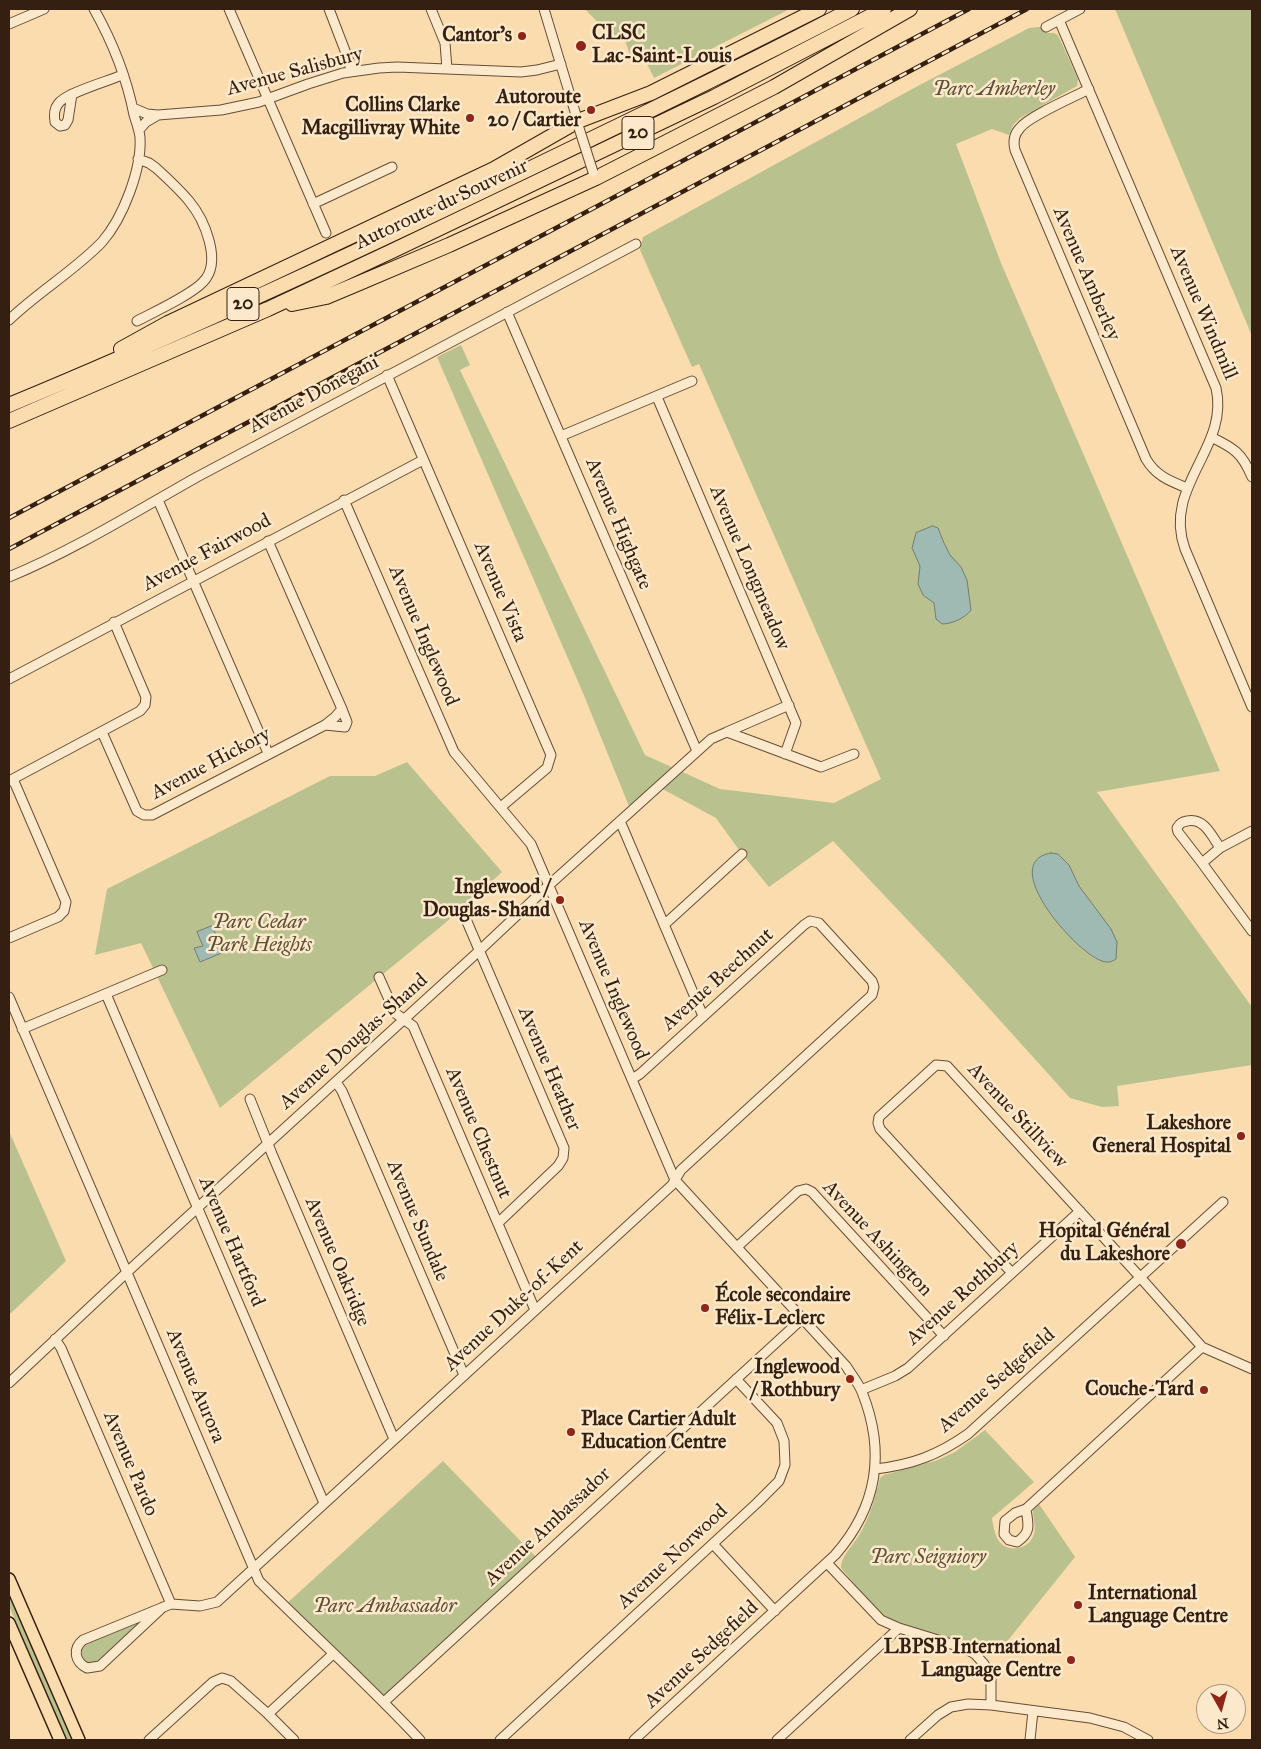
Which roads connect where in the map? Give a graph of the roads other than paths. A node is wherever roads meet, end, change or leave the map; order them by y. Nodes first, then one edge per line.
1 (44, 9) edge
2 (94, 9) edge
3 (229, 9) edge
4 (329, 9) edge
5 (432, 9) edge
6 (544, 9) edge
7 (819, 9) edge
8 (852, 9) edge
9 (884, 9) edge
10 (910, 9) edge
11 (1080, 9) edge
12 (1059, 20) junction
13 (9, 24) edge
14 (1046, 27) dead end
15 (561, 64) junction
16 (447, 69) junction
17 (351, 72) junction
18 (122, 76) junction
19 (1089, 89) junction
20 (72, 94) dead end
21 (268, 98) junction
22 (133, 108) junction
23 (158, 115) junction
24 (578, 124) junction
25 (139, 130) junction
26 (138, 159) junction
27 (392, 167) dead end
28 (594, 175) junction
29 (313, 204) junction
30 (326, 233) dead end
31 (636, 244) dead end
32 (268, 309) junction
33 (507, 312) junction
34 (9, 320) edge
35 (136, 321) dead end
36 (387, 375) junction
37 (692, 381) dead end
38 (64, 382) junction
39 (656, 397) junction
40 (9, 405) edge
41 (9, 421) edge
42 (561, 436) junction
43 (1211, 437) junction
44 (423, 460) junction
45 (1252, 477) edge
46 (1187, 488) junction
47 (158, 500) junction
48 (344, 500) junction
49 (268, 540) junction
50 (9, 578) edge
51 (193, 580) junction
52 (114, 622) junction
53 (9, 679) edge
54 (789, 705) junction
55 (1252, 707) edge
56 (342, 709) junction
57 (325, 724) junction
58 (102, 732) junction
59 (727, 732) junction
60 (697, 751) junction
61 (268, 753) junction
62 (785, 754) junction
63 (854, 754) dead end
64 (11, 780) edge
65 (501, 807) junction
66 (620, 821) junction
67 (1252, 831) edge
68 (1220, 848) junction
69 (742, 854) dead end
70 (1202, 863) junction
71 (548, 886) junction
72 (462, 910) dead end
73 (664, 925) junction
74 (804, 925) joint
75 (1252, 931) edge
76 (9, 938) edge
77 (479, 951) junction
78 (162, 970) dead end
79 (379, 977) dead end
80 (106, 994) junction
81 (9, 997) edge
82 (703, 1016) junction
83 (404, 1019) junction
84 (22, 1029) junction
85 (632, 1079) junction
86 (336, 1082) junction
87 (250, 1099) dead end
88 (268, 1144) junction
89 (675, 1180) junction
90 (1223, 1202) dead end
91 (197, 1208) junction
92 (1080, 1211) junction
93 (498, 1223) junction
94 (738, 1247) junction
95 (128, 1272) junction
96 (1012, 1273) junction
97 (1140, 1277) junction
98 (535, 1310) junction
99 (803, 1318) junction
100 (944, 1336) junction
101 (55, 1339) junction
102 (1202, 1347) junction
103 (1252, 1369) edge
104 (464, 1375) junction
105 (736, 1379) junction
106 (9, 1383) edge
107 (862, 1390) junction
108 (394, 1439) junction
109 (875, 1469) junction
110 (324, 1503) junction
111 (1026, 1509) dead end
112 (713, 1544) junction
113 (827, 1563) junction
114 (254, 1569) junction
115 (9, 1579) edge
116 (167, 1606) junction
117 (775, 1611) junction
118 (9, 1623) edge
119 (899, 1628) junction
120 (333, 1654) junction
121 (384, 1702) junction
122 (991, 1705) junction
123 (1033, 1711) junction
124 (268, 1714) junction
125 (288, 1738) edge
126 (60, 1740) edge
127 (79, 1740) edge
128 (149, 1740) edge
129 (420, 1740) edge
130 (500, 1740) edge
131 (634, 1740) edge
132 (777, 1740) edge
133 (910, 1740) edge
134 (1030, 1740) edge
135 (1148, 1740) edge

1 - 13 street
2 - 18 street
3 - 21 street
4 - 17 street
5 - 16 street
6 - 15 street
7 - 24 highway
8 - 38 highway, Autoroute du Souvenir / 20
9 - 32 highway, Autoroute du Souvenir / 20
10 - 28 highway
11 - 12 street
12 - 14 street
12 - 19 street, Avenue Windmill
15 - 16 street, Avenue Salisbury
15 - 24 street
16 - 17 street, Avenue Salisbury
17 - 21 street, Avenue Salisbury
18 - 20 street
18 - 22 street
19 - 43 street, Avenue Windmill
19 - 46 street, Avenue Amberley
21 - 23 street, Avenue Salisbury
21 - 29 street
22 - 23 street, Avenue Salisbury
22 - 25 street
23 - 25 street
24 - 28 street, bridge
24 - 38 highway
25 - 26 street
26 - 34 street
26 - 35 street
27 - 29 street
28 - 32 highway
29 - 30 street
31 - 33 street, Avenue Donegani
32 - 41 highway, Autoroute du Souvenir / 20
33 - 36 street, Avenue Donegani
33 - 42 street, Avenue Highgate
36 - 44 street, Avenue Vista
36 - 47 street, Avenue Donegani
37 - 39 street
38 - 40 highway, Autoroute du Souvenir / 20
39 - 42 street
39 - 54 street, Avenue Longmeadow
42 - 60 street, Avenue Highgate
43 - 45 street
43 - 46 street, Avenue Windmill
44 - 48 street, Avenue Fairwood
44 - 65 street, Avenue Vista
46 - 55 street, Avenue Windmill
47 - 50 street, Avenue Donegani
47 - 51 street
48 - 49 street, Avenue Fairwood
48 - 65 street, Avenue Inglewood
49 - 51 street, Avenue Fairwood
49 - 56 street
51 - 52 street, Avenue Fairwood
51 - 61 street
52 - 53 street, Avenue Fairwood
52 - 58 street
54 - 59 street, Avenue Douglas-Shand
54 - 62 street, Avenue Longmeadow
56 - 57 street, Avenue Hickory
56 - 57 street, Avenue Hickory
57 - 61 street, Avenue Hickory
58 - 61 street, Avenue Hickory
58 - 64 street
59 - 60 street, Avenue Douglas-Shand
59 - 62 street
60 - 66 street, Avenue Douglas-Shand
62 - 63 street
64 - 76 street
65 - 71 street, Avenue Inglewood
66 - 71 street, Avenue Douglas-Shand
66 - 73 street
67 - 68 street
68 - 70 street
68 - 70 street
69 - 73 street
70 - 75 street
71 - 77 street, Avenue Douglas-Shand
71 - 85 street, Avenue Inglewood
72 - 77 street, Avenue Heather
73 - 82 street
74 - 82 street, Avenue Beechnut
74 - 89 street, Avenue Duke-of-Kent
77 - 83 street, Avenue Douglas-Shand
77 - 93 street, Avenue Heather
78 - 80 street
79 - 83 street, Avenue Chestnut
80 - 84 street
80 - 91 street, Avenue Hartford
81 - 84 street, Avenue Aurora
82 - 85 street, Avenue Beechnut
83 - 86 street, Avenue Douglas-Shand
83 - 93 street, Avenue Chestnut
84 - 95 street, Avenue Aurora
85 - 89 street, Avenue Inglewood
86 - 88 street, Avenue Douglas-Shand
86 - 104 street, Avenue Sundale
87 - 88 street, Avenue Oakridge
88 - 91 street, Avenue Douglas-Shand
88 - 108 street, Avenue Oakridge
89 - 94 street, Avenue Inglewood
89 - 98 street, Avenue Duke-of-Kent
90 - 97 street, Avenue Sedgefield
91 - 95 street, Avenue Douglas-Shand
91 - 110 street, Avenue Hartford
92 - 96 street, Avenue Rothbury
92 - 96 street, Avenue Stillview
92 - 97 street, Avenue Stillview
93 - 98 street, Avenue Chestnut
94 - 99 street, Avenue Inglewood
94 - 100 street, Avenue Ashington
95 - 101 street, Avenue Douglas-Shand
95 - 114 street, Avenue Aurora
96 - 100 street, Avenue Rothbury
97 - 102 street, Avenue Stillview
97 - 109 street, Avenue Sedgefield
98 - 104 street, Avenue Duke-of-Kent
99 - 105 street, Avenue Ambassador
99 - 107 street, Avenue Inglewood
100 - 107 street, Avenue Rothbury
101 - 106 street, Avenue Douglas-Shand
101 - 116 street, Avenue Pardo
102 - 103 street, Avenue Stillview
102 - 111 street
104 - 108 street, Avenue Duke-of-Kent
105 - 112 street, Avenue Norwood
105 - 121 street, Avenue Ambassador
107 - 109 street, Avenue Inglewood
108 - 110 street, Avenue Duke-of-Kent
109 - 113 street, Avenue Sedgefield
110 - 114 street, Avenue Duke-of-Kent
112 - 117 street
112 - 130 street, Avenue Norwood
113 - 117 street, Avenue Sedgefield
113 - 119 street
114 - 116 street, Avenue Duke-of-Kent
114 - 120 street, Avenue Aurora
115 - 127 main road
116 - 116 street, Avenue Duke-of-Kent
117 - 131 street, Avenue Sedgefield
118 - 126 main road
119 - 122 street
119 - 132 street
120 - 121 street, Avenue Aurora
120 - 124 street
121 - 129 street, Avenue Aurora
122 - 123 street
122 - 133 street
123 - 134 street
123 - 135 street
124 - 125 street
124 - 128 street

